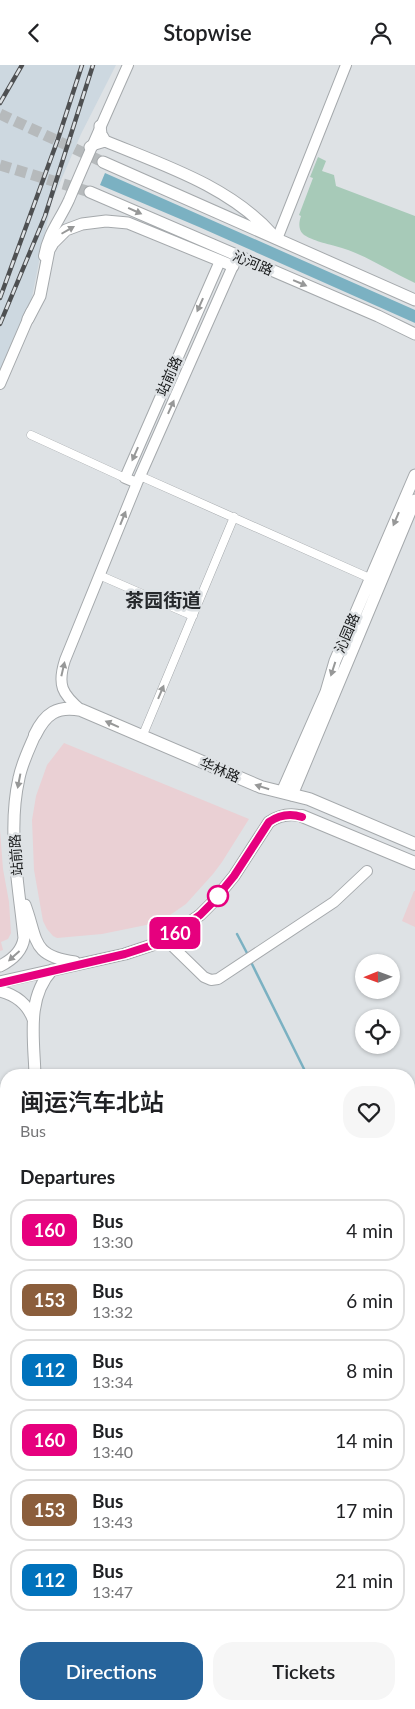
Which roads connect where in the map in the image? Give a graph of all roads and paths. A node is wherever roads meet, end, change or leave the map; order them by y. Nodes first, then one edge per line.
1 (128, 65) edge
2 (346, 65) edge
3 (100, 125) junction
4 (105, 141) junction
5 (90, 147) junction
6 (103, 162) tunnel mouth
7 (90, 192) tunnel mouth
8 (277, 239) junction
9 (220, 261) junction
10 (235, 261) junction
11 (415, 300) edge
12 (28, 319) junction
13 (415, 334) edge
14 (0, 384) edge
15 (31, 435) dead end
16 (415, 475) edge
17 (125, 478) junction
18 (139, 480) junction
19 (415, 500) edge
20 (234, 517) junction
21 (99, 575) junction
22 (375, 581) junction
23 (193, 616) junction
24 (81, 710) junction
25 (34, 735) joint
26 (142, 737) junction
27 (287, 793) junction
28 (302, 817) joint
29 (415, 844) edge
30 (415, 863) edge
31 (368, 871) dead end
32 (19, 887) junction
33 (165, 939) junction
34 (85, 963) junction
35 (0, 966) edge
36 (52, 970) junction
37 (0, 983) edge
38 (0, 991) edge
39 (34, 1020) junction
40 (35, 1069) edge
41 (415, 1403) edge
42 (415, 1451) edge

1 - 3 street
2 - 8 street
3 - 4 main road
3 - 5 street
4 - 5 main road
4 - 8 main road
5 - 12 street
6 - 8 main road
7 -> 10 main road, 沁河路
8 - 11 main road
9 - 10 main road
12 -> 9 main road
9 -> 17 street, 站前路
10 -> 13 main road, 沁河路
18 -> 10 street, 站前路
12 - 14 street
15 - 17 street
16 -> 22 main road
17 - 18 street
18 - 20 street
21 -> 18 street, 站前路
19 - 22 main road
20 - 22 street
20 - 23 street
21 - 23 street
24 -> 21 street, 站前路
22 - 27 main road
26 -> 23 street
24 - 25 main road, 华林路
26 -> 24 main road, 华林路
25 -> 32 main road, 站前路
27 -> 26 main road, 华林路
27 - 29 main road, 华林路
28 - 30 main road
28 - 33 main road
31 - 33 street
32 - 34 main road
32 -> 35 main road, 站前路
33 - 34 main road
34 - 36 main road
36 - 37 main road
36 - 39 main road
38 - 39 main road
39 - 40 main road
41 - 42 main road

